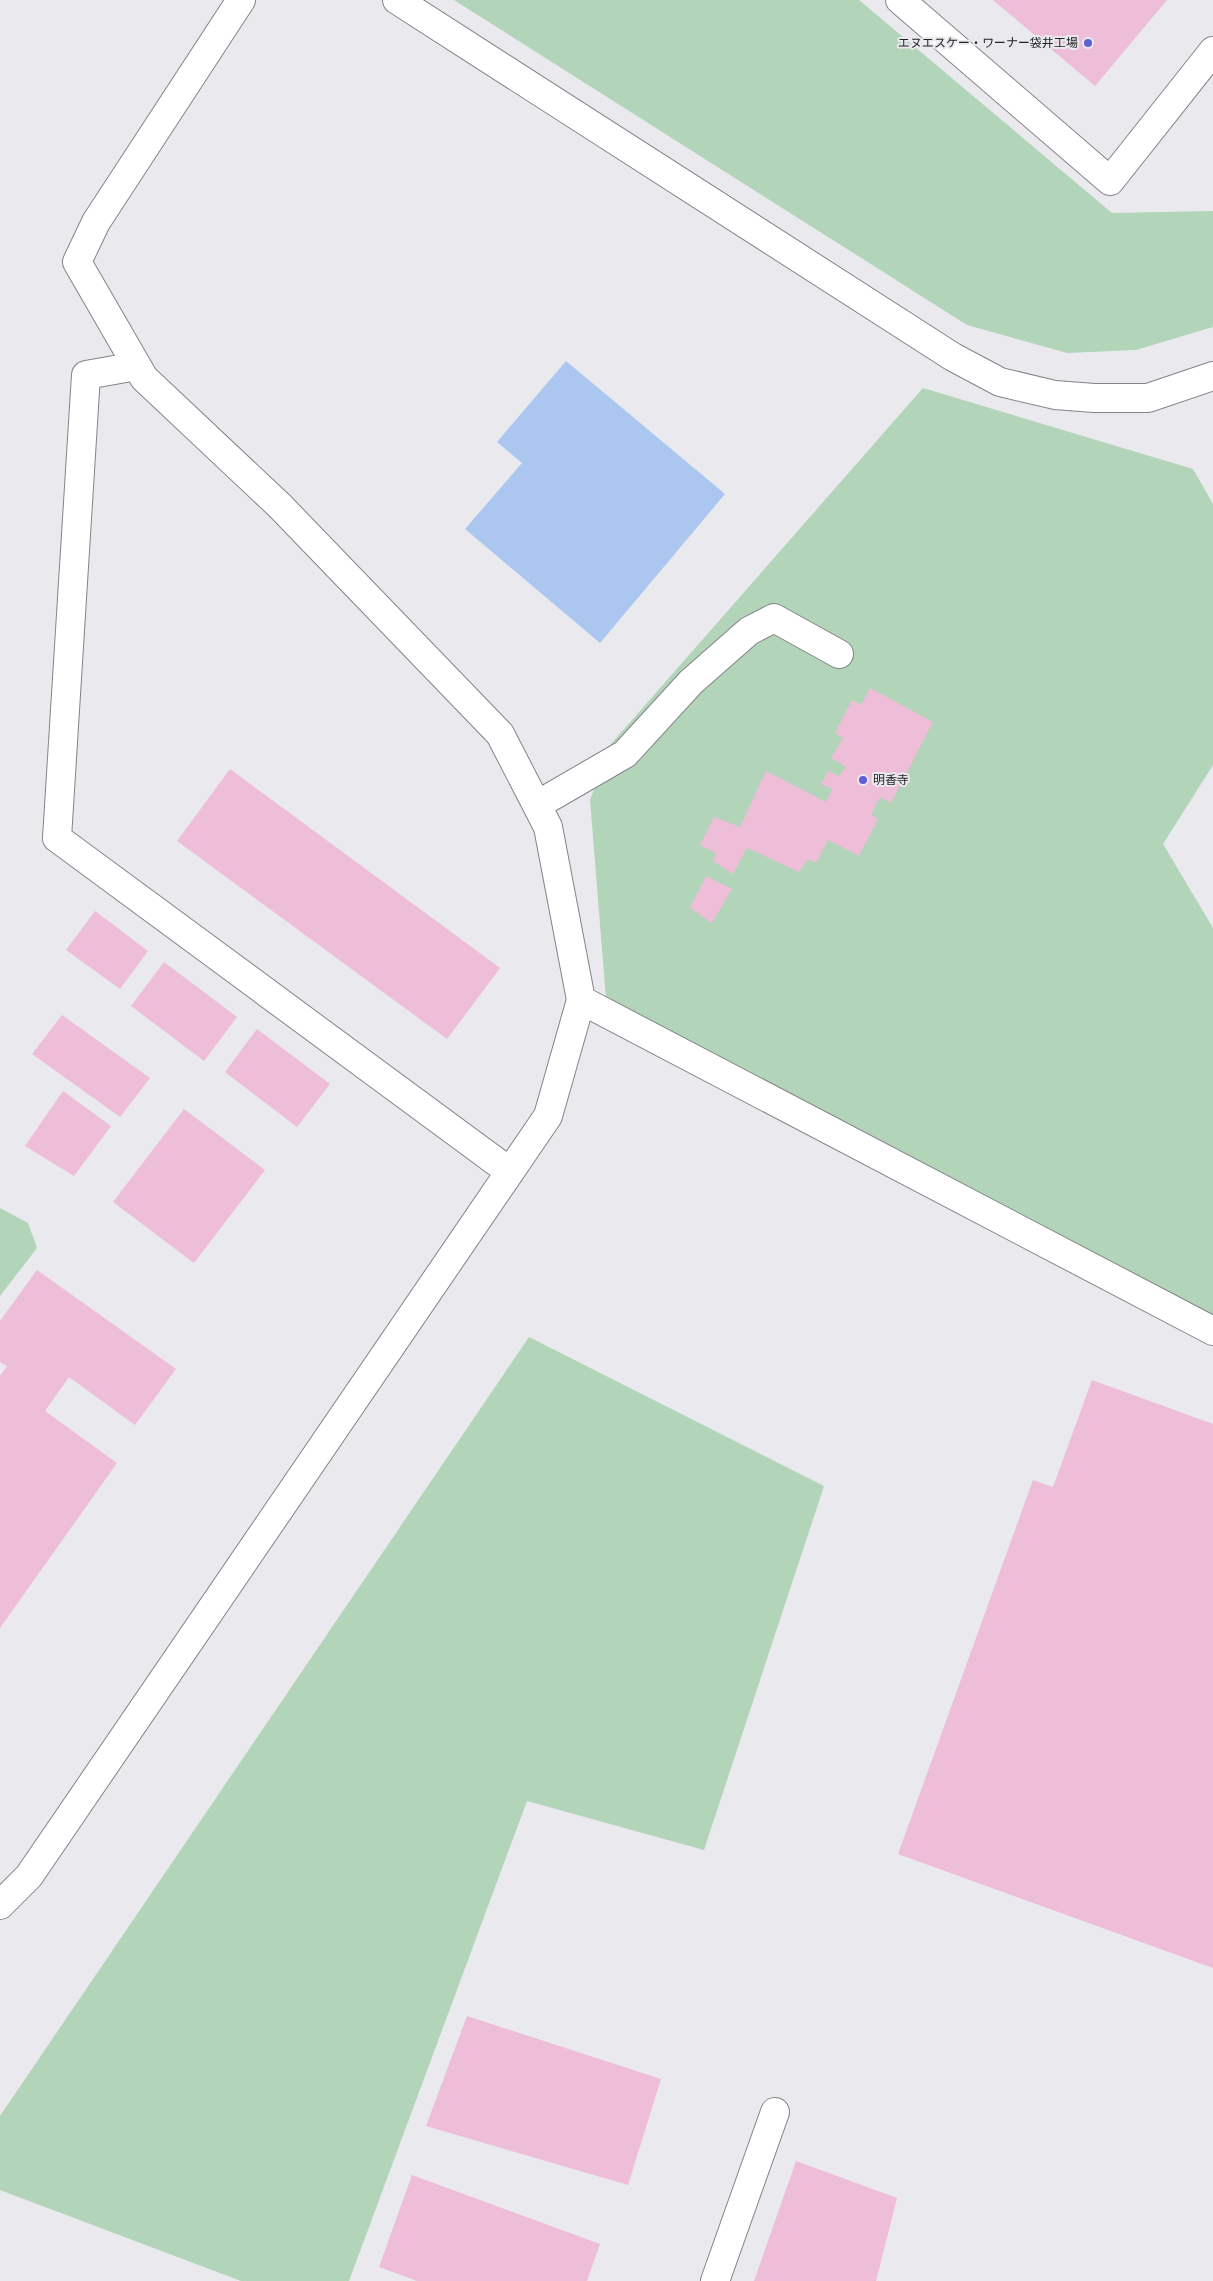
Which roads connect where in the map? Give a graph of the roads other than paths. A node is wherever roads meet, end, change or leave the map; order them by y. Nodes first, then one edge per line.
1 (241, 0) edge
2 (398, 0) edge
3 (900, 0) edge
4 (1213, 51) edge
5 (137, 366) junction
6 (1213, 376) edge
7 (839, 654) dead end
8 (537, 805) junction
9 (581, 1000) junction
10 (510, 1172) junction
11 (1213, 1332) edge
12 (0, 1905) edge
13 (775, 2112) dead end
14 (715, 2281) edge

1 - 5 street
2 - 6 street
3 - 4 street
5 - 8 street
5 - 10 street
7 - 8 street
8 - 9 street
9 - 10 street
9 - 11 street
10 - 12 street
13 - 14 street

